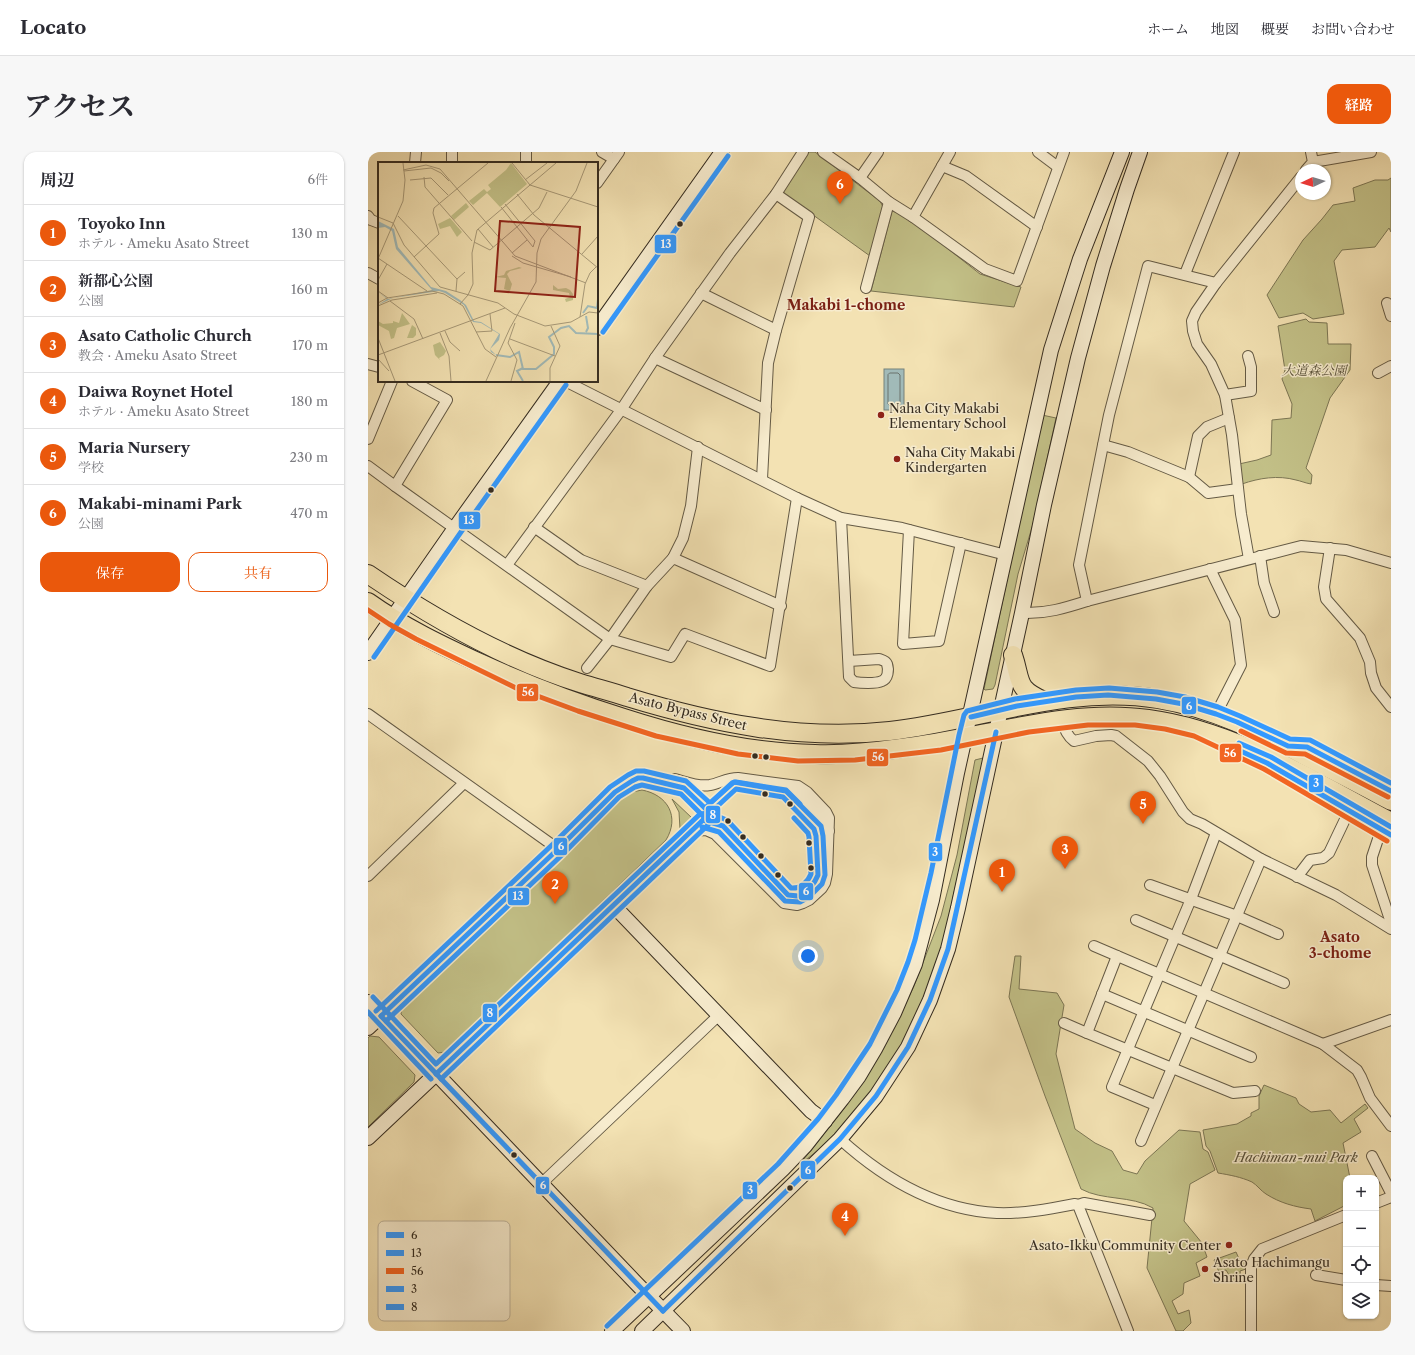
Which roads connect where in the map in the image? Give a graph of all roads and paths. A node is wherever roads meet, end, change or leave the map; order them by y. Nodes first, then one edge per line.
1 (416, 152) edge
2 (602, 152) edge
3 (722, 152) edge
4 (803, 152) edge
5 (823, 152) edge
6 (878, 152) edge
7 (950, 152) edge
8 (1038, 152) edge
9 (1064, 152) edge
10 (1122, 152) edge
11 (1140, 152) edge
12 (1234, 152) edge
13 (1371, 152) edge
14 (617, 156) edge
15 (1312, 157) edge
16 (415, 162) edge
17 (942, 166) junction
18 (1058, 167) junction
19 (860, 178) junction
20 (598, 182) edge
21 (1295, 184) edge
22 (776, 194) junction
23 (889, 202) junction
24 (368, 216) edge
25 (913, 217) junction
26 (378, 223) edge
27 (1037, 226) junction
28 (368, 273) edge
29 (1185, 274) junction
30 (378, 278) edge
31 (1216, 283) junction
32 (866, 288) dead end
33 (701, 293) junction
34 (1388, 303) dead end
35 (1391, 316) edge
36 (598, 327) edge
37 (776, 330) junction
38 (1248, 356) dead end
39 (655, 358) junction
40 (368, 364) edge
41 (1391, 366) edge
42 (378, 367) edge
43 (1378, 373) dead end
44 (392, 382) edge
45 (414, 382) edge
46 (559, 382) edge
47 (567, 382) edge
48 (1225, 395) junction
49 (621, 410) junction
50 (766, 410) junction
51 (1229, 418) junction
52 (368, 439) edge
53 (1103, 445) junction
54 (698, 447) junction
55 (368, 466) edge
56 (1189, 477) junction
57 (762, 479) junction
58 (395, 486) junction
59 (1238, 489) junction
60 (797, 498) junction
61 (841, 518) junction
62 (534, 527) junction
63 (454, 528) junction
64 (909, 530) junction
65 (961, 544) junction
66 (1330, 548) junction
67 (1006, 555) junction
68 (1260, 556) junction
69 (673, 558) junction
70 (1249, 559) junction
71 (1391, 563) edge
72 (506, 565) junction
73 (1210, 569) junction
74 (368, 574) edge
75 (647, 586) junction
76 (405, 600) junction
77 (1087, 601) junction
78 (368, 602) edge
79 (781, 606) junction
80 (1274, 612) dead end
81 (1022, 613) junction
82 (392, 618) junction
83 (610, 639) junction
84 (368, 653) edge
85 (1013, 655) junction
86 (849, 661) dead end
87 (587, 668) dead end
88 (1044, 701) junction
89 (1391, 707) edge
90 (1001, 709) junction
91 (368, 714) edge
92 (1216, 714) junction
93 (971, 717) junction
94 (1062, 721) junction
95 (1196, 730) junction
96 (996, 732) junction
97 (966, 738) junction
98 (1288, 746) junction
99 (464, 783) junction
100 (1391, 791) edge
101 (615, 792) junction
102 (1391, 801) edge
103 (1349, 811) junction
104 (1388, 829) edge
105 (692, 831) junction
106 (1216, 834) junction
107 (558, 849) junction
108 (1261, 859) junction
109 (368, 876) edge
110 (1297, 877) junction
111 (1150, 885) dead end
112 (1191, 900) junction
113 (614, 906) junction
114 (1237, 916) junction
115 (1136, 920) dead end
116 (1391, 923) edge
117 (1391, 929) edge
118 (1278, 934) dead end
119 (1175, 937) junction
120 (1094, 946) dead end
121 (1117, 956) junction
122 (1220, 956) junction
123 (1159, 974) junction
124 (1284, 983) dead end
125 (1204, 993) junction
126 (1102, 994) junction
127 (368, 1002) edge
128 (1144, 1012) junction
129 (719, 1015) junction
130 (381, 1016) junction
131 (1391, 1020) edge
132 (1064, 1023) dead end
133 (368, 1028) edge
134 (1188, 1030) junction
135 (1087, 1033) junction
136 (1323, 1044) junction
137 (1128, 1049) junction
138 (1251, 1057) dead end
139 (1172, 1067) junction
140 (436, 1074) junction
141 (1255, 1092) dead end
142 (1155, 1106) junction
143 (825, 1121) junction
144 (1391, 1126) edge
145 (368, 1138) edge
146 (840, 1139) junction
147 (1141, 1141) dead end
148 (1372, 1156) dead end
149 (541, 1184) junction
150 (1391, 1193) edge
151 (1391, 1197) edge
152 (1379, 1202) edge
153 (1078, 1205) junction
154 (1150, 1215) dead end
155 (1343, 1216) edge
156 (1316, 1275) dead end
157 (1343, 1280) edge
158 (1379, 1285) edge
159 (1391, 1286) edge
160 (648, 1296) junction
161 (663, 1311) junction
162 (612, 1331) edge
163 (642, 1331) edge
164 (683, 1331) edge
165 (1128, 1331) edge
166 (1251, 1331) edge

1 - 16 street
2 - 14 street
3 - 36 street
4 - 22 street
5 - 19 street
6 - 19 street
7 - 17 street
8 - 18 street
9 - 18 street
10 - 67 street
11 - 81 street
12 - 29 street
13 - 15 street
14 - 20 street
17 - 25 street
17 - 27 street
18 - 27 street
19 - 23 street
21 - 31 street
22 - 33 street
22 - 37 street
23 - 25 street
23 - 32 street
24 - 26 street
25 - 27 street
28 - 30 street
29 - 31 street
29 - 53 street
31 - 48 street
33 - 37 street
33 - 39 street
34 - 35 street
37 - 50 street
38 - 48 street
39 - 49 street
39 - 50 street
40 - 42 street
41 - 43 street
44 - 52 street
45 - 58 street
46 - 63 street
47 - 49 street
48 - 51 street
49 - 54 street
49 - 62 street
50 - 57 street
51 - 56 street
51 - 59 street
53 - 56 street
53 - 77 street
54 - 57 street
54 - 69 street
55 - 58 street
56 - 59 street
57 - 60 street
58 - 63 street
59 - 70 street
60 - 61 street
60 - 79 street
61 - 64 street
61 - 86 street
62 - 72 street
62 - 75 street
63 - 72 street
63 - 76 street
64 - 65 street
64 - 65 street
65 - 67 street
66 - 68 street
66 - 71 street
66 - 89 street
67 - 93 street
68 - 70 street
68 - 80 street
69 - 75 street
69 - 79 street
70 - 73 street
72 - 83 street
73 - 77 street
73 - 92 street
74 - 76 highway, Asato Bypass Street
75 - 83 street
76 - 82 street
76 - 93 highway, Asato Bypass Street
77 - 81 street
78 - 82 highway, Asato Bypass Street
79 - 83 street
81 - 85 street
82 - 84 street
82 - 97 highway, Asato Bypass Street
83 - 87 street
85 - 88 highway
85 - 90 street
88 - 90 highway, Asato Bypass Street
88 - 92 highway, Asato Bypass Street
90 - 93 highway, Asato Bypass Street
90 - 96 street
91 - 99 street
92 - 98 highway, Asato Bypass Street
93 - 97 street
94 - 95 highway, Asato Bypass Street
94 - 96 highway, Asato Bypass Street
94 - 106 street
95 - 103 highway
95 - 104 highway, Asato Bypass Street
96 - 97 highway, Asato Bypass Street
96 - 146 street
97 - 143 street
98 - 100 highway
98 - 102 highway, Asato Bypass Street
99 - 107 street
99 - 109 street
101 - 105 street
101 - 105 street
101 - 107 street
103 - 104 highway
103 - 110 street
104 - 116 street
105 - 113 street
106 - 108 street
106 - 112 street
107 - 130 street
108 - 110 street
108 - 114 street
110 - 117 street
111 - 112 street
112 - 114 street
112 - 119 street
113 - 129 street
113 - 140 street
114 - 118 street
114 - 122 street
115 - 119 street
119 - 122 street
119 - 123 street
120 - 121 street
121 - 123 street
121 - 126 street
122 - 124 street
122 - 125 street
123 - 125 street
123 - 128 street
125 - 134 street
125 - 136 street
126 - 128 street
126 - 135 street
127 - 130 street
128 - 134 street
128 - 137 street
129 - 143 street
129 - 149 street
130 - 133 street
130 - 140 street
131 - 136 street
132 - 135 street
134 - 138 street
134 - 139 street
135 - 137 street
136 - 144 street
137 - 139 street
137 - 142 street
139 - 141 street
139 - 142 street
140 - 145 street
140 - 149 street
142 - 147 street
143 - 160 street
146 - 153 street
146 - 161 street
148 - 150 street
149 - 160 street
151 - 152 street
153 - 154 street
153 - 165 street
155 - 166 street
156 - 157 street
158 - 159 street
160 - 161 street
160 - 162 street
161 - 163 street
161 - 164 street

